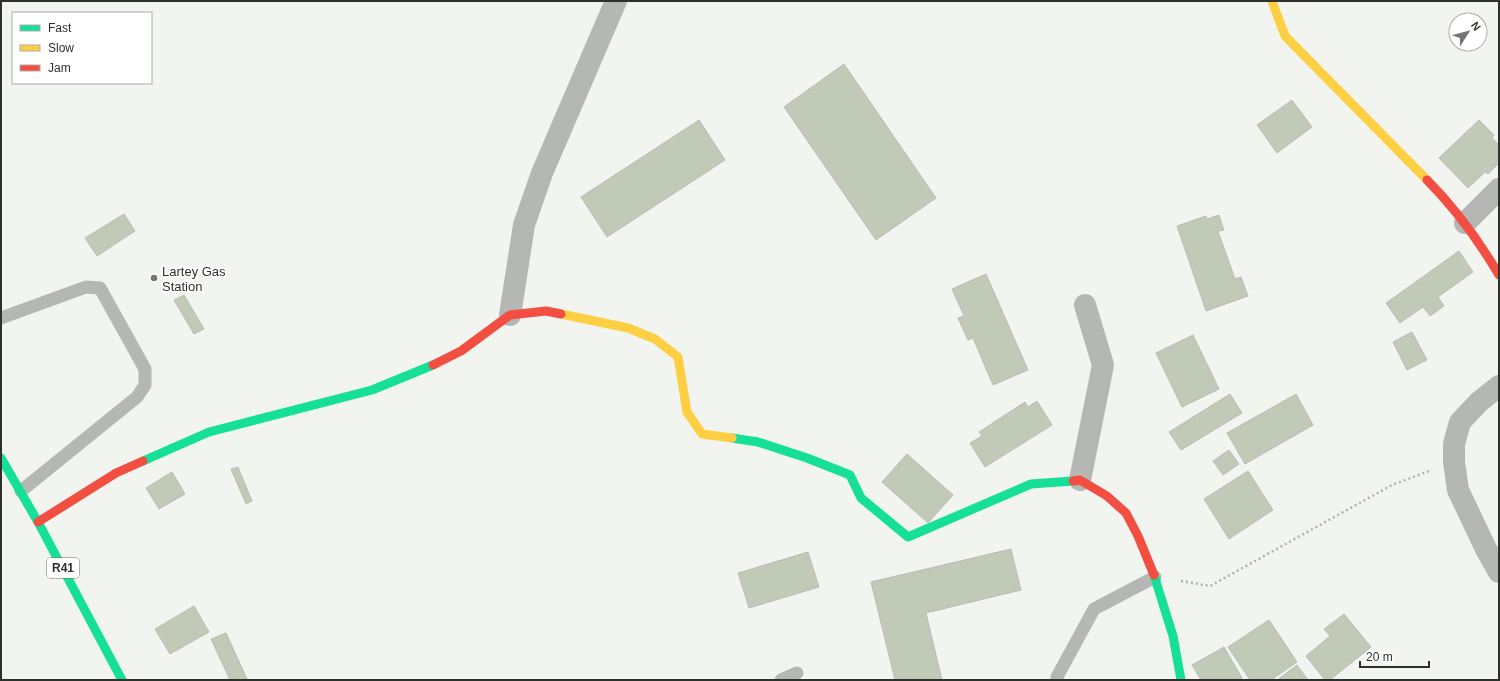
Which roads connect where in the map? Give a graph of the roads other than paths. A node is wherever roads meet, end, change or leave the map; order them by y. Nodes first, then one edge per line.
1 (616, 1) edge
2 (1272, 1) edge
3 (1499, 189) edge
4 (1465, 223) junction
5 (1499, 275) edge
6 (1085, 306) dead end
7 (510, 315) junction
8 (1, 318) edge
9 (1499, 386) edge
10 (1, 458) edge
11 (1080, 480) junction
12 (21, 491) junction
13 (38, 522) junction
14 (1499, 572) edge
15 (1155, 577) junction
16 (797, 673) dead end
17 (1057, 677) dead end
18 (122, 680) edge
19 (782, 680) edge
20 (1181, 680) edge

1 - 7 street
2 - 4 street
3 - 4 street
4 - 5 street
6 - 11 street
7 - 11 street
7 - 13 street
8 - 12 lane
9 - 14 street
10 - 12 street, R41
11 - 15 street
12 - 13 street, R41
13 - 18 street, R41
15 - 17 lane
15 - 20 street
16 - 19 lane

